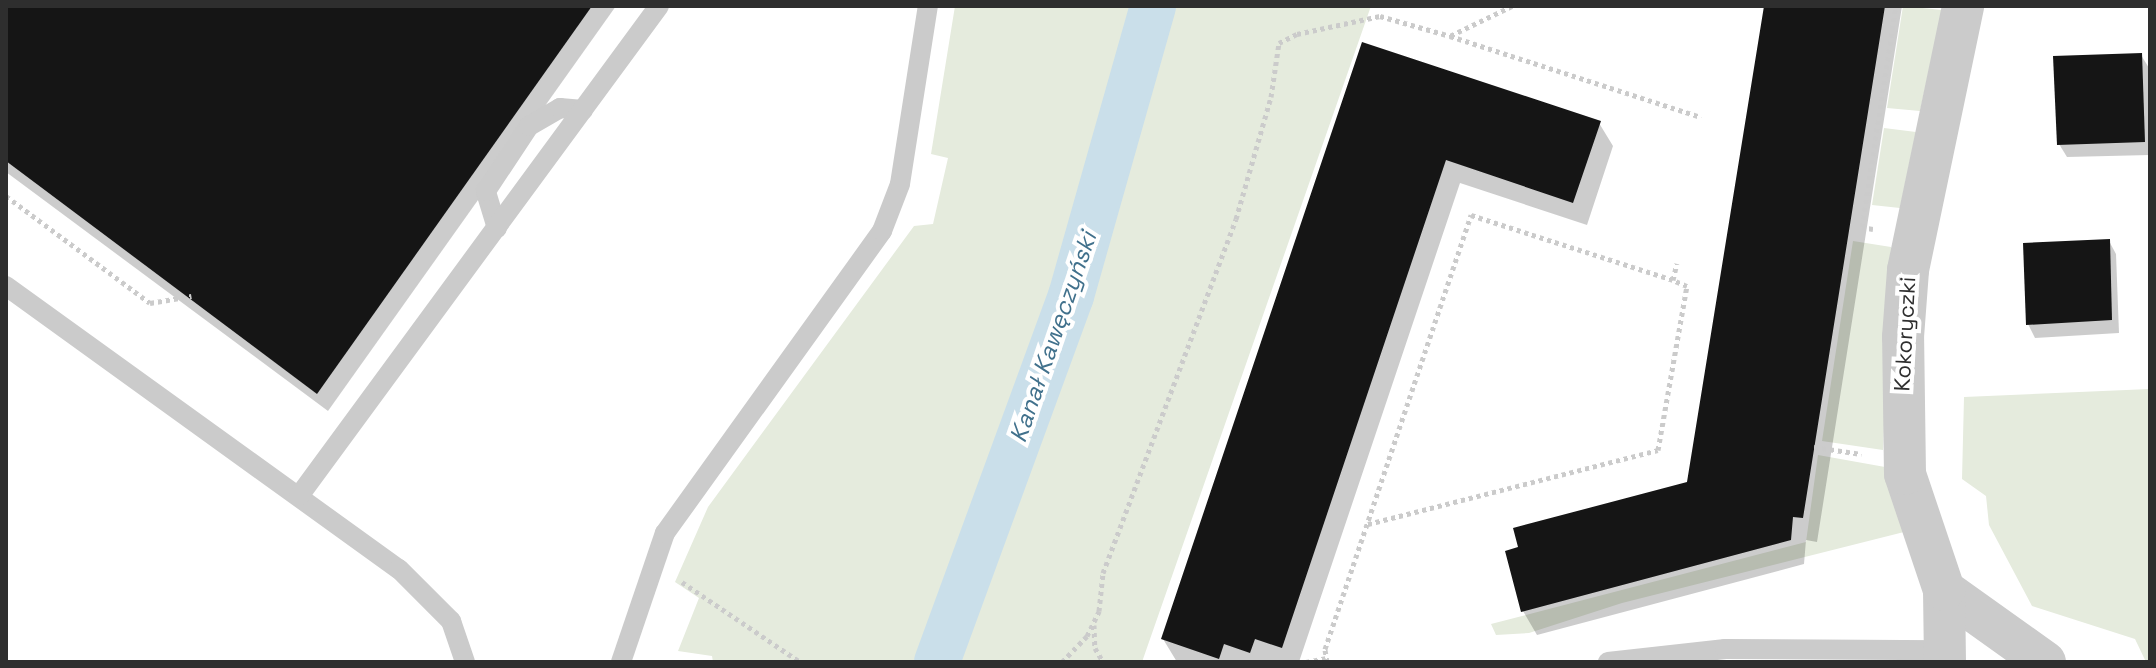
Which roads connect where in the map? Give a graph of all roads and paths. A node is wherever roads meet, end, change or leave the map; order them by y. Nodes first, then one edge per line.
1 (659, 6) edge
2 (928, 6) edge
3 (1512, 6) edge
4 (1896, 6) edge
5 (1963, 6) edge
6 (1450, 36) junction
7 (583, 110) junction
8 (1701, 117) dead end
9 (6, 196) edge
10 (497, 228) junction
11 (1914, 235) junction
12 (1677, 263) dead end
13 (1673, 280) junction
14 (6, 286) edge
15 (191, 296) dead end
16 (299, 496) junction
17 (1368, 524) junction
18 (651, 567) junction
19 (1944, 590) junction
20 (1093, 623) junction
21 (1945, 656) edge
22 (1326, 660) edge
23 (465, 662) edge
24 (621, 662) edge
25 (800, 662) edge
26 (1062, 662) edge
27 (1103, 662) edge
28 (1306, 662) edge
29 (1608, 662) edge
30 (2045, 662) edge

1 - 7 lane
2 - 18 lane
3 - 6 path
4 - 11 path
5 - 11 street, Kokoryczki
6 - 8 path
6 - 20 path
7 - 10 lane
7 - 10 lane
9 - 15 path
10 - 16 lane
11 - 19 street, Kokoryczki
12 - 13 path
13 - 17 path
13 - 17 path
14 - 16 lane
16 - 23 lane
17 - 22 path
18 - 24 lane
18 - 25 path
19 - 21 street, Kokoryczki
19 - 30 street
20 - 26 path
20 - 27 path
21 - 29 lane
22 - 28 path

